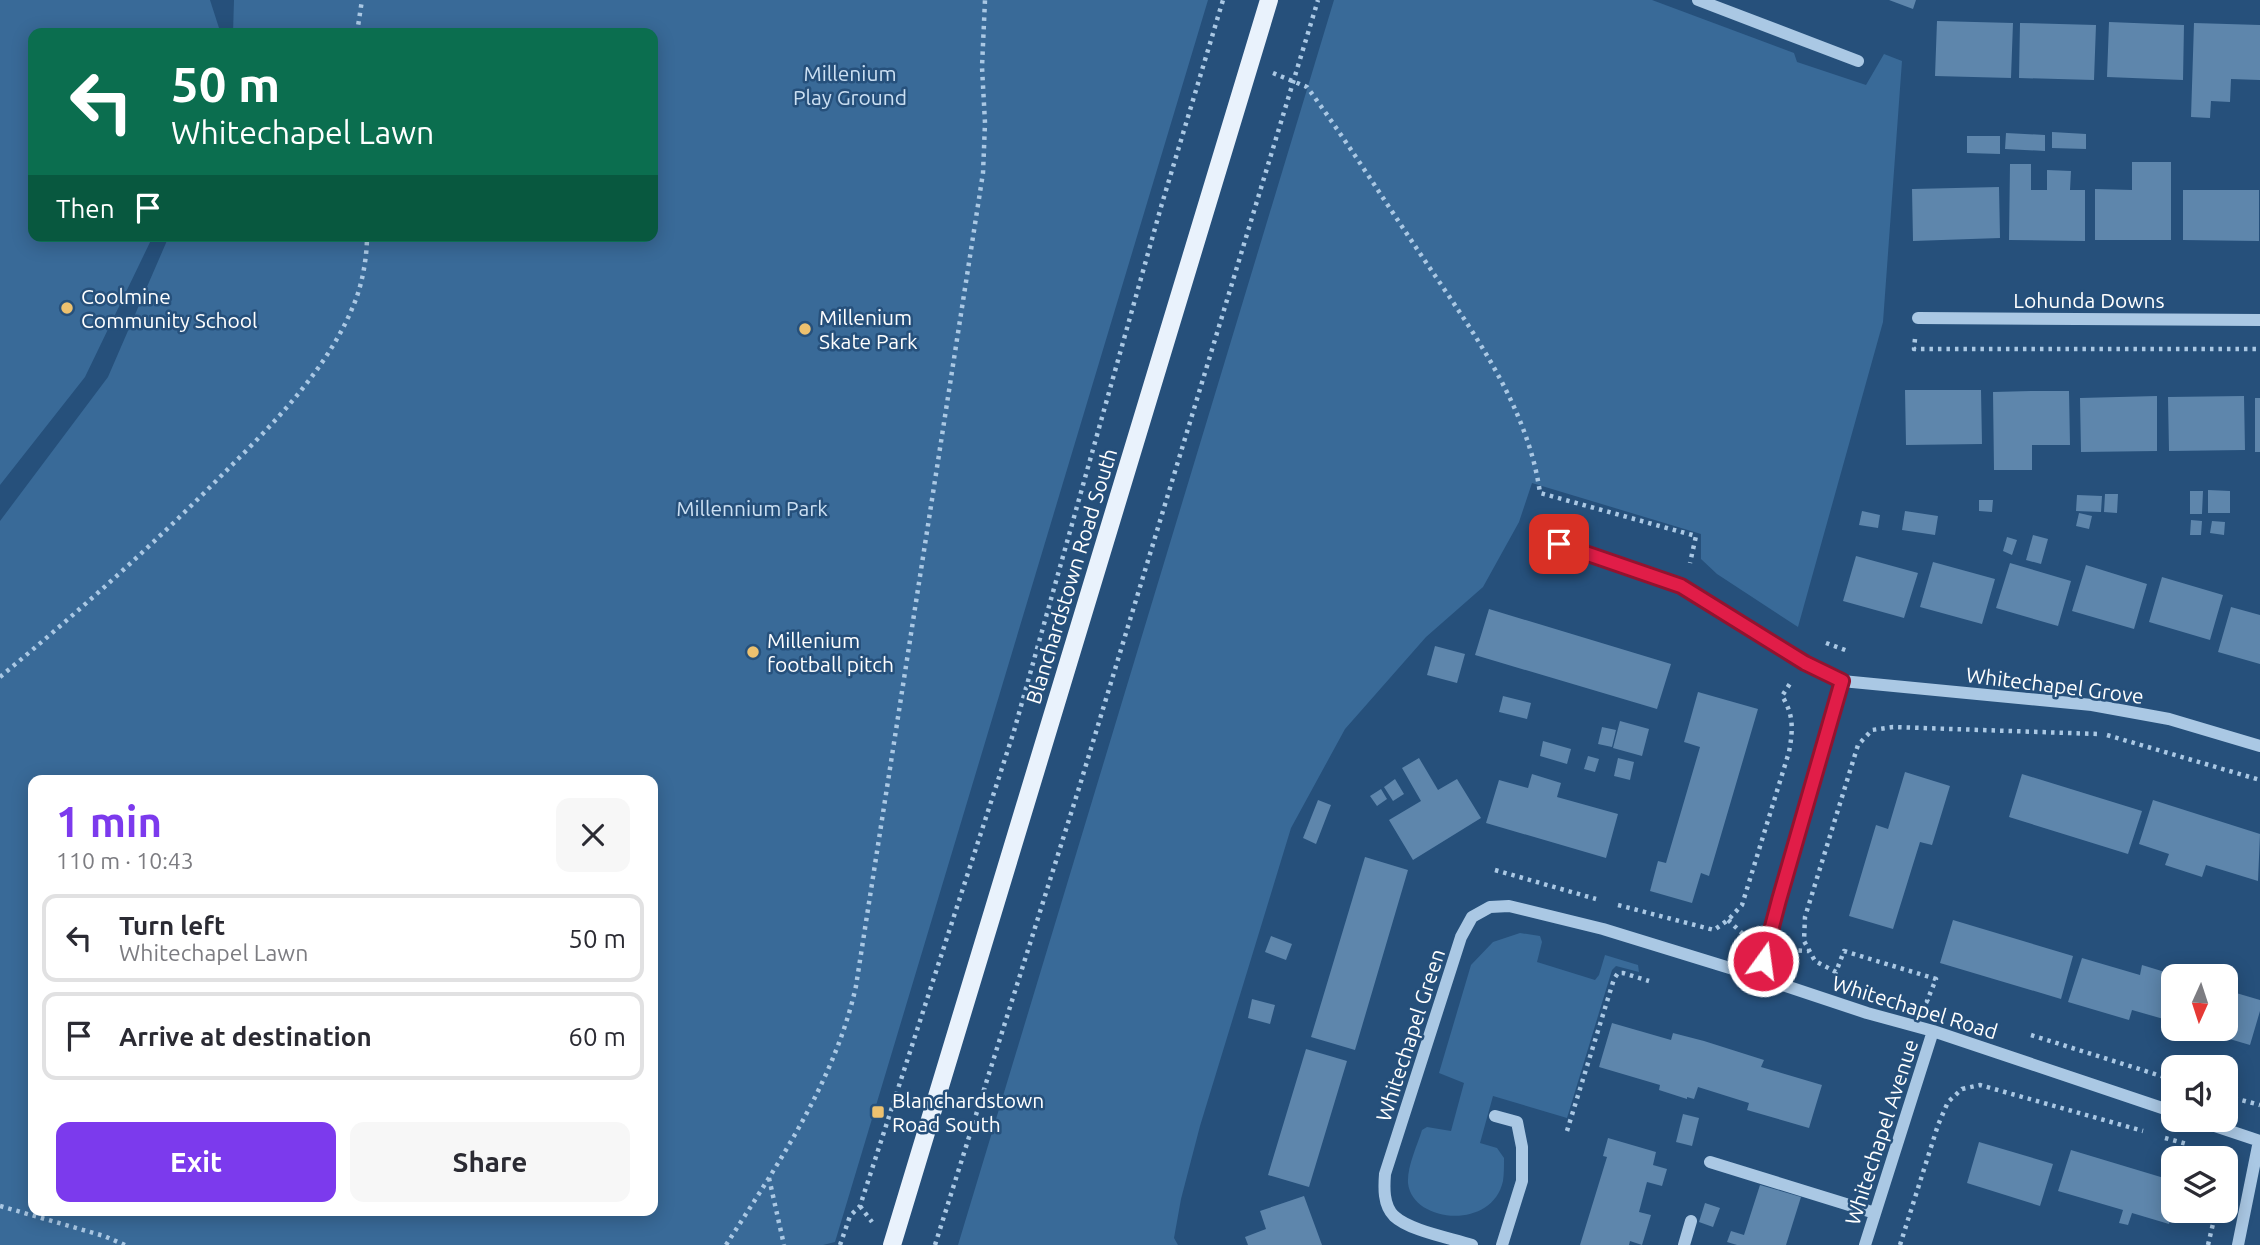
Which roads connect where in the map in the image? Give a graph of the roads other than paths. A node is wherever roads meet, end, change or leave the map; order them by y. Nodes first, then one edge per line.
1 (1269, 0) edge
2 (1698, 0) edge
3 (1858, 61) dead end
4 (1918, 318) road end
5 (2260, 320) edge
6 (1559, 544) dead end
7 (1842, 681) junction
8 (2260, 746) edge
9 (1603, 929) joint
10 (1759, 977) junction
11 (1933, 1031) junction
12 (2161, 1108) edge
13 (1495, 1116) dead end
14 (2233, 1132) edge
15 (2260, 1141) edge
16 (1710, 1162) dead end
17 (1875, 1213) junction
18 (1691, 1221) dead end
19 (892, 1245) edge
20 (1472, 1245) edge
21 (1502, 1245) edge
22 (1684, 1245) edge
23 (1865, 1245) edge
24 (2238, 1245) edge

1 - 19 main road, Blanchardstown Road South
2 - 3 street
4 - 5 street, Lohunda Downs
6 - 7 street
7 - 8 street, Whitechapel Grove
7 - 10 street
9 - 10 street, Whitechapel Road
9 - 20 street, Whitechapel Green
10 - 11 street, Whitechapel Road
11 - 12 street, Whitechapel Road
11 - 17 street, Whitechapel Avenue
13 - 21 street
14 - 15 street
15 - 24 street
16 - 17 street
17 - 23 street, Whitechapel Avenue
18 - 22 street

